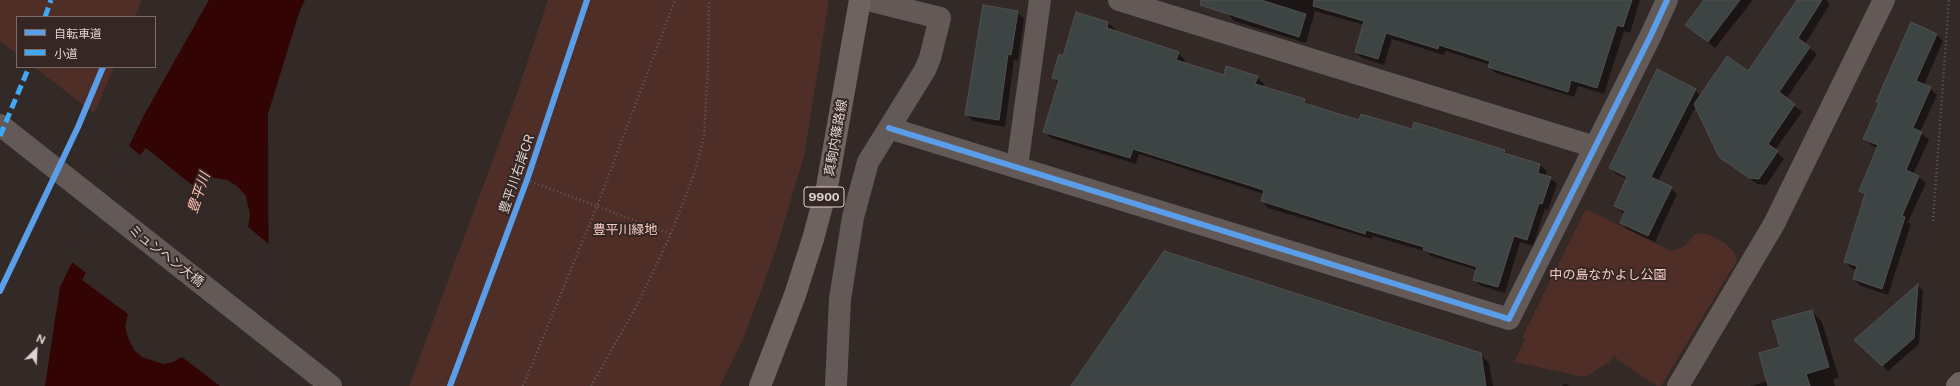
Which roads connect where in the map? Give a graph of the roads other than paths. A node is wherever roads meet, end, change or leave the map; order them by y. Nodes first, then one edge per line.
1 (860, 0) edge
2 (868, 0) edge
3 (1040, 0) edge
4 (1119, 0) edge
5 (1666, 0) edge
6 (1884, 0) edge
7 (0, 125) edge
8 (889, 128) junction
9 (1595, 147) junction
10 (1017, 167) junction
11 (1960, 383) edge
12 (331, 386) edge
13 (760, 386) edge
14 (836, 386) edge
15 (1678, 386) edge
16 (1957, 386) edge

1 - 13 main road, 真駒内篠路線 / 9900
2 - 8 street
3 - 10 street
4 - 9 street
5 - 9 street
6 - 15 street
7 - 12 street, ミュンヘン大橋
8 - 10 street
8 - 14 street
9 - 10 street
11 - 16 highway

